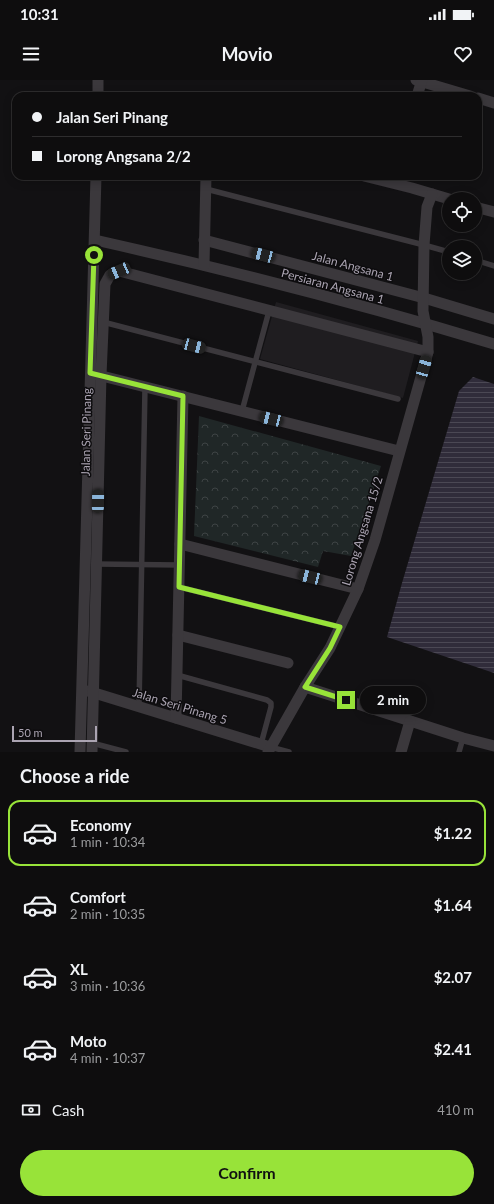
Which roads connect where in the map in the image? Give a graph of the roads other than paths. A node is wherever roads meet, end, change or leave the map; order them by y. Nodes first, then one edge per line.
1 (98, 80) edge
2 (420, 80) edge
3 (98, 92) edge
4 (418, 92) edge
5 (458, 92) edge
6 (482, 99) edge
7 (494, 103) edge
8 (96, 180) edge
9 (206, 180) edge
10 (380, 180) edge
11 (411, 180) edge
12 (412, 188) junction
13 (206, 190) junction
14 (432, 194) junction
15 (442, 197) edge
16 (482, 209) edge
17 (494, 212) edge
18 (94, 240) junction
19 (204, 240) junction
20 (424, 245) junction
21 (442, 250) edge
22 (482, 262) edge
23 (204, 265) junction
24 (494, 266) edge
25 (424, 298) junction
26 (269, 310) junction
27 (494, 320) edge
28 (103, 322) junction
29 (426, 324) junction
30 (494, 344) edge
31 (428, 352) junction
32 (255, 362) junction
33 (96, 374) junction
34 (145, 387) junction
35 (183, 396) junction
36 (398, 399) dead end
37 (242, 411) junction
38 (399, 452) junction
39 (180, 544) junction
40 (96, 564) junction
41 (141, 565) junction
42 (179, 565) junction
43 (179, 587) junction
44 (358, 588) junction
45 (340, 627) junction
46 (178, 635) junction
47 (288, 663) dead end
48 (177, 676) junction
49 (305, 687) junction
50 (82, 689) junction
51 (93, 693) junction
52 (139, 706) junction
53 (176, 718) junction
54 (410, 721) junction
55 (463, 738) junction
56 (494, 746) edge
57 (92, 747) edge
58 (266, 748) edge
59 (80, 752) edge
60 (126, 752) edge
61 (289, 752) edge
62 (402, 752) edge
63 (459, 752) edge

1 - 3 street
2 - 4 street
2 - 5 street
6 - 7 street
8 - 18 street, Jalan Seri Pinang
9 - 13 street
10 - 12 street
11 - 12 street
12 - 14 street
13 - 19 street
13 - 20 lane
14 - 15 street
14 - 20 street, Lorong Angsana 15/2
16 - 17 street
18 - 23 street, Persiaran Angsana 1
18 - 33 street, Jalan Seri Pinang
19 - 23 street
19 - 25 street, Jalan Angsana 1
20 - 21 lane
20 - 25 street, Lorong Angsana 15/2
22 - 24 lane
23 - 29 street, Persiaran Angsana 1
25 - 27 street, Jalan Angsana 1
25 - 29 street, Lorong Angsana 15/2
26 - 28 street, Jalan Seri Pinang
26 - 31 street, Jalan Seri Pinang
26 - 32 lane
28 - 32 lane
28 - 33 street, Jalan Seri Pinang
29 - 30 street, Persiaran Angsana 1
29 - 31 street, Lorong Angsana 15/2
31 - 38 street, Lorong Angsana 15/2
32 - 36 lane
32 - 37 lane
33 - 34 street
33 - 40 street, Jalan Seri Pinang
33 - 50 street, Jalan Seri Pinang
34 - 35 street
34 - 41 lane
35 - 37 street
35 - 39 street
37 - 38 street
38 - 44 street, Lorong Angsana 15/2
39 - 42 street
39 - 44 street
40 - 41 lane
40 - 51 street, Jalan Seri Pinang
41 - 42 lane
41 - 52 lane
42 - 43 street
43 - 45 lane
43 - 46 street
44 - 45 street, Lorong Angsana 15/2
45 - 49 street, Lorong Angsana 15/2
46 - 47 street
46 - 48 street
48 - 53 street
48 - 58 lane
49 - 54 street
49 - 58 street, Lorong Angsana 15/2
50 - 51 street, Jalan Seri Pinang 5
50 - 59 street, Jalan Seri Pinang
51 - 52 street, Jalan Seri Pinang 5
51 - 57 street, Jalan Seri Pinang
52 - 53 street, Jalan Seri Pinang 5
53 - 58 street, Jalan Seri Pinang 5
54 - 55 street
54 - 62 street
55 - 56 street
55 - 63 lane
57 - 60 lane
58 - 61 lane

